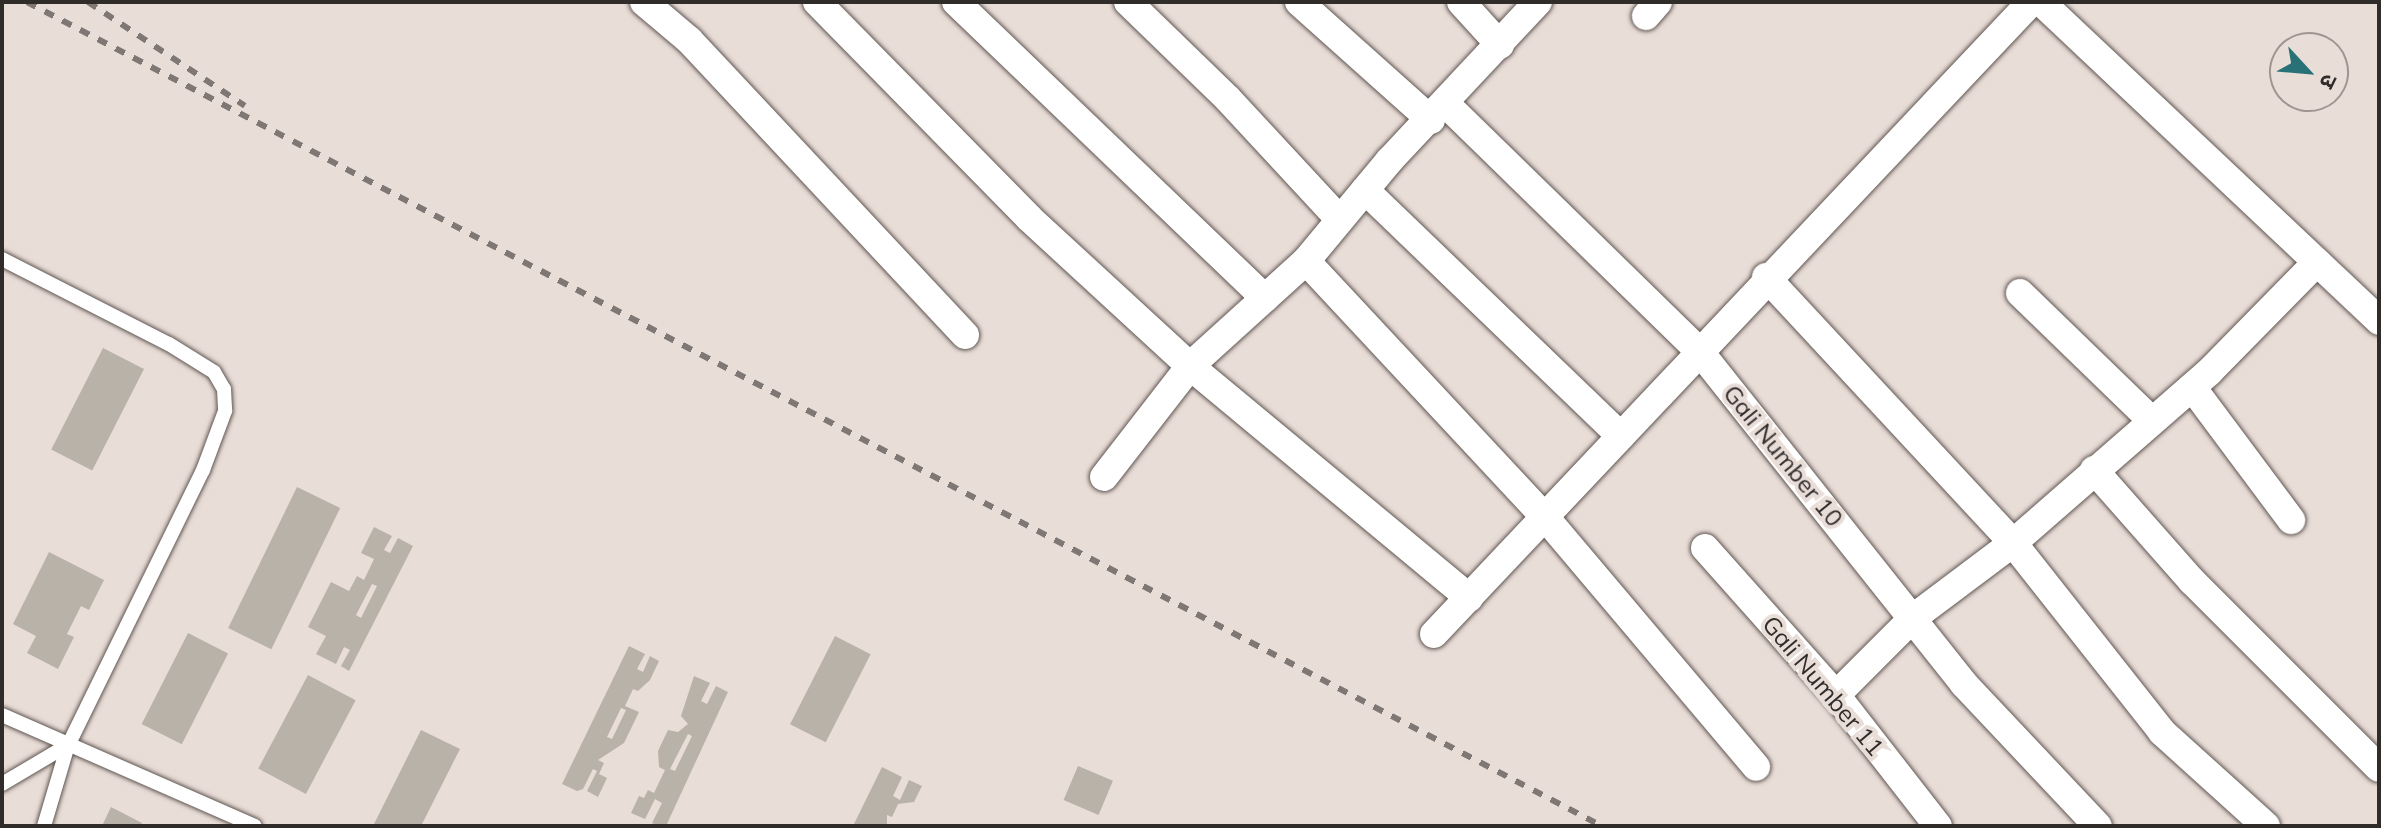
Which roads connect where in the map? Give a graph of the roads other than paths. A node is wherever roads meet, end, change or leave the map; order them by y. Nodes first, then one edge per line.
1 (644, 2) edge
2 (817, 2) edge
3 (956, 2) edge
4 (1128, 2) edge
5 (1299, 2) edge
6 (1461, 2) edge
7 (1538, 2) edge
8 (2031, 2) edge
9 (2041, 2) edge
10 (1500, 45) junction
11 (1439, 113) junction
12 (1365, 190) junction
13 (1339, 219) junction
14 (2, 259) edge
15 (1306, 261) junction
16 (2317, 262) junction
17 (1766, 277) junction
18 (2020, 293) dead end
19 (1265, 298) junction
20 (2379, 321) edge
21 (965, 335) dead end
22 (1700, 352) junction
23 (1190, 366) junction
24 (2192, 387) junction
25 (2152, 421) junction
26 (1621, 436) junction
27 (2094, 470) junction
28 (1104, 477) dead end
29 (1545, 517) junction
30 (2291, 520) dead end
31 (2013, 543) junction
32 (1705, 548) dead end
33 (1469, 598) junction
34 (1913, 618) junction
35 (1434, 634) dead end
36 (1836, 695) junction
37 (2, 715) edge
38 (68, 745) junction
39 (1756, 767) dead end
40 (2379, 768) edge
41 (2, 784) edge
42 (44, 826) edge
43 (255, 826) edge
44 (1938, 826) edge
45 (2098, 826) edge
46 (2266, 826) edge

1 - 21 street
2 - 23 street
3 - 19 street
4 - 13 street
5 - 11 street, Gali Number 10
6 - 10 street
7 - 10 street
8 - 17 street
9 - 16 street
10 - 11 street
11 - 12 street
11 - 22 street, Gali Number 10
12 - 13 street
12 - 26 street
13 - 15 street
14 - 38 lane
15 - 19 street
15 - 29 street
16 - 20 street
16 - 24 street
17 - 22 street
17 - 31 street
18 - 25 street
19 - 23 street
22 - 26 street
22 - 34 street, Gali Number 10
23 - 28 street
23 - 33 street
24 - 25 street
24 - 30 street
25 - 27 street
26 - 29 street
27 - 31 street
27 - 40 street
29 - 33 street
29 - 39 street
31 - 34 street
31 - 46 street
32 - 36 street, Gali Number 11
33 - 35 street
34 - 36 street
34 - 45 street, Gali Number 10
36 - 44 street, Gali Number 11
37 - 38 lane
38 - 41 lane
38 - 42 lane
38 - 43 lane

